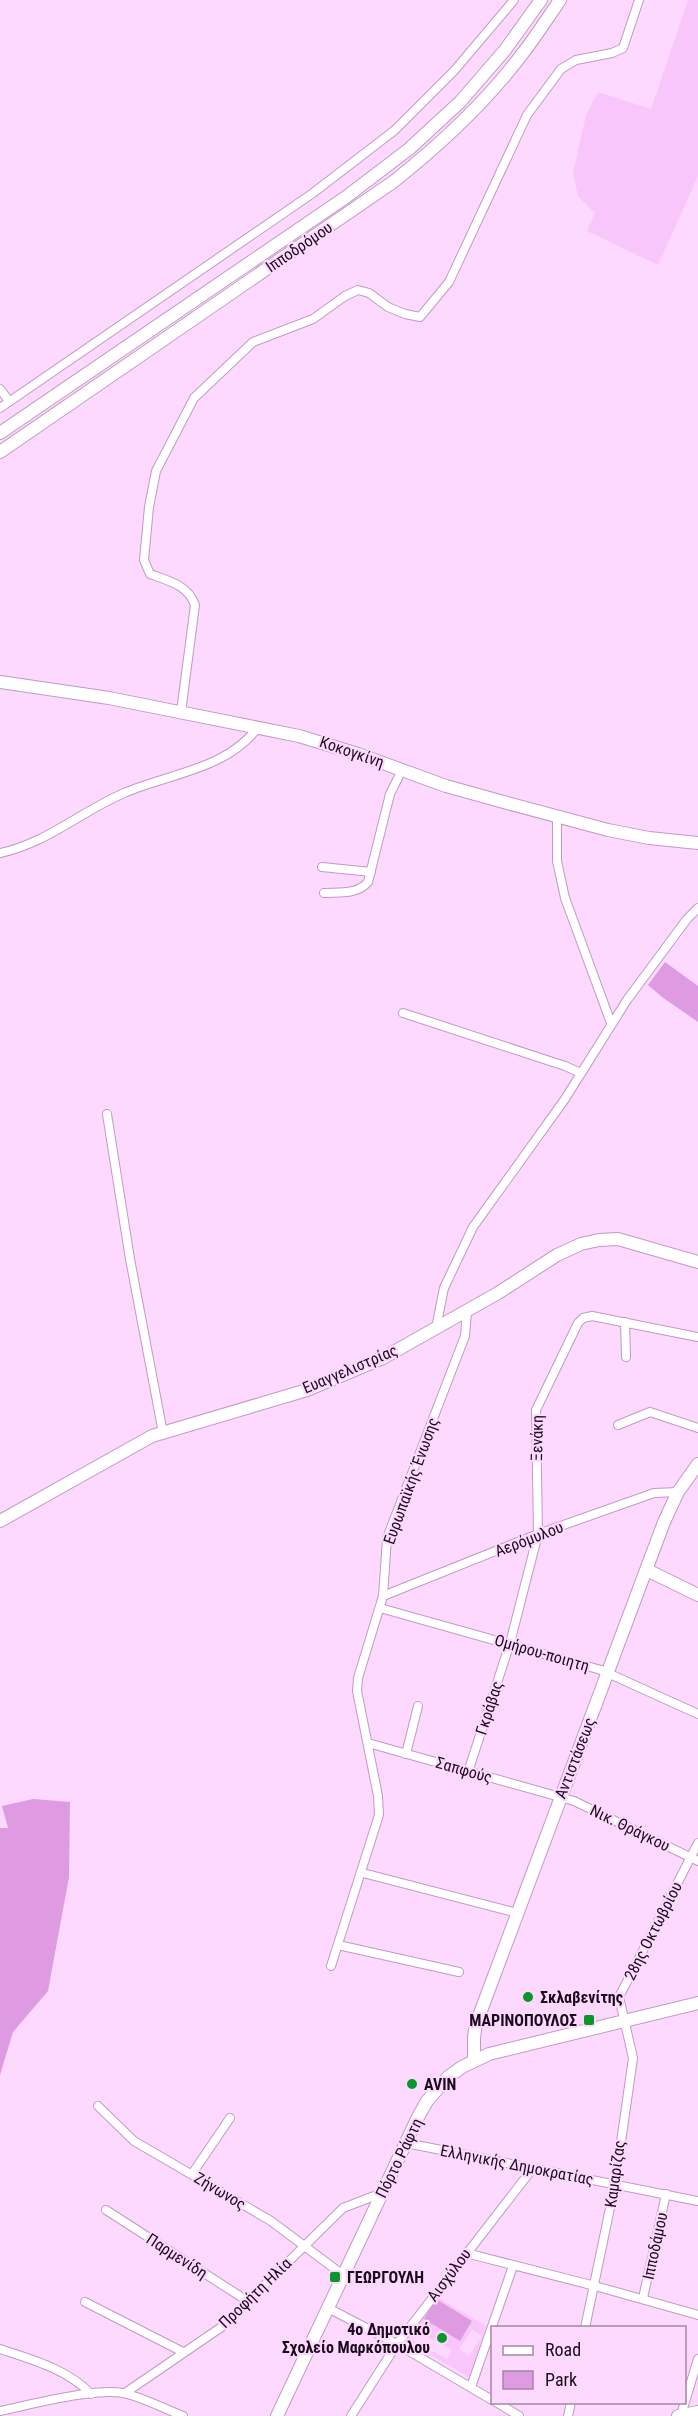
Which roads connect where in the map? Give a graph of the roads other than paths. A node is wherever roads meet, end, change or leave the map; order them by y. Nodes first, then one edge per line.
1 (514, 0) edge
2 (541, 0) edge
3 (560, 0) edge
4 (639, 0) edge
5 (0, 389) edge
6 (9, 401) junction
7 (0, 408) edge
8 (0, 433) edge
9 (0, 452) edge
10 (0, 682) edge
11 (181, 712) junction
12 (258, 727) junction
13 (402, 770) junction
14 (557, 816) junction
15 (698, 843) edge
16 (0, 853) edge
17 (322, 867) dead end
18 (371, 872) junction
19 (324, 893) dead end
20 (698, 908) edge
21 (403, 1013) dead end
22 (611, 1023) junction
23 (581, 1073) junction
24 (107, 1114) dead end
25 (698, 1262) edge
26 (467, 1311) junction
27 (625, 1322) junction
28 (436, 1328) junction
29 (698, 1337) edge
30 (626, 1357) dead end
31 (618, 1425) dead end
32 (698, 1428) edge
33 (163, 1433) junction
34 (695, 1472) edge
35 (678, 1492) junction
36 (0, 1521) edge
37 (538, 1534) junction
38 (647, 1570) junction
39 (698, 1595) edge
40 (383, 1596) junction
41 (380, 1608) junction
42 (510, 1643) junction
43 (608, 1672) junction
44 (418, 1707) dead end
45 (698, 1714) edge
46 (368, 1743) junction
47 (406, 1754) junction
48 (468, 1772) junction
49 (560, 1798) junction
50 (698, 1843) edge
51 (694, 1859) edge
52 (363, 1873) junction
53 (517, 1913) junction
54 (338, 1945) junction
55 (332, 1966) dead end
56 (459, 1972) dead end
57 (698, 2003) edge
58 (625, 2020) junction
59 (474, 2060) junction
60 (98, 2106) dead end
61 (230, 2118) dead end
62 (406, 2143) junction
63 (533, 2168) junction
64 (192, 2174) junction
65 (615, 2184) junction
66 (382, 2193) junction
67 (666, 2194) junction
68 (698, 2201) edge
69 (106, 2210) dead end
70 (304, 2245) junction
71 (466, 2253) junction
72 (513, 2266) junction
73 (343, 2275) junction
74 (595, 2286) junction
75 (644, 2298) junction
76 (86, 2302) dead end
77 (249, 2302) junction
78 (328, 2308) junction
79 (698, 2315) edge
80 (492, 2326) edge
81 (585, 2326) edge
82 (491, 2329) edge
83 (397, 2344) junction
84 (0, 2349) edge
85 (183, 2352) junction
86 (698, 2359) edge
87 (471, 2387) junction
88 (125, 2393) junction
89 (91, 2394) junction
90 (686, 2395) edge
91 (491, 2399) edge
92 (498, 2404) edge
93 (0, 2411) edge
94 (698, 2412) edge
95 (183, 2416) edge
96 (278, 2416) edge
97 (351, 2416) edge
98 (519, 2416) edge
99 (679, 2416) edge

1 - 6 street
2 - 8 street, Ιπποδρόμου
3 - 9 street, Ιπποδρόμου
4 - 11 street
5 - 6 street
6 - 7 street
10 - 11 street, Κοκογκίνη
11 - 12 street, Κοκογκίνη
12 - 13 street, Κοκογκίνη
12 - 16 street
13 - 14 street, Κοκογκίνη
13 - 18 street
14 - 15 street, Κοκογκίνη
14 - 22 street
17 - 18 street
18 - 19 street
20 - 22 street
21 - 23 street
22 - 23 street
23 - 28 street
24 - 33 street
25 - 26 street, Ευαγγελιστρίας
26 - 28 street, Ευαγγελιστρίας
26 - 40 street, Ευρωπαϊκής Ένωσης
27 - 29 street
27 - 30 street
27 - 37 street, Ξενάκη
28 - 33 street, Ευαγγελιστρίας
31 - 32 street
33 - 36 street, Ευαγγελιστρίας
34 - 35 street, Αντιστάσεως
35 - 37 street, Αερόμυλου
35 - 38 street, Αντιστάσεως
37 - 40 street, Αερόμυλου
37 - 42 street, Ξενάκη
38 - 39 street
38 - 43 street, Αντιστάσεως
40 - 41 street, Ευρωπαϊκής Ένωσης
41 - 42 street, Ομήρου-ποιητη
41 - 46 street, Ευρωπαϊκής Ένωσης
42 - 43 street, Ομήρου-ποιητη
42 - 48 street, Γκράβας
43 - 45 street, Ομήρου-ποιητη
43 - 49 street, Αντιστάσεως
44 - 47 street
46 - 47 street, Σαπφούς
46 - 52 street, Ευρωπαϊκής Ένωσης
47 - 48 street, Σαπφούς
48 - 49 street, Σαπφούς
49 - 51 street, Νικ. Θράγκου
49 - 53 street, Αντιστάσεως
50 - 51 street, 28ης Οκτωβρίου
51 - 58 street, 28ης Οκτωβρίου
52 - 53 street
52 - 54 street, Ευρωπαϊκής Ένωσης
53 - 59 street, Αντιστάσεως
54 - 55 street, Ευρωπαϊκής Ένωσης
54 - 56 street
57 - 58 street, Πόρτο Ράφτη
58 - 59 street, Πόρτο Ράφτη
58 - 65 street, Καμαρίζας
59 - 62 street, Πόρτο Ράφτη
60 - 64 street, Ζήνωνος
61 - 64 street
62 - 63 street, Ελληνικής Δημοκρατίας
62 - 66 street, Πόρτο Ράφτη
63 - 65 street, Ελληνικής Δημοκρατίας
63 - 71 street, Αισχύλου
64 - 70 street, Ζήνωνος
65 - 67 street, Ελληνικής Δημοκρατίας
65 - 74 street, Καμαρίζας
66 - 70 street, Προφήτη Ηλία
66 - 73 street, Πόρτο Ράφτη
67 - 68 street, Ελληνικής Δημοκρατίας
67 - 75 street, Ιπποδάμου
69 - 77 street, Παρμενίδη
70 - 73 street, Ζήνωνος
70 - 77 street, Προφήτη Ηλία
71 - 72 street
71 - 83 street, Αισχύλου
72 - 74 street
72 - 80 street
73 - 78 street, Πόρτο Ράφτη
74 - 75 street
74 - 81 street, Καμαρίζας
75 - 79 street
76 - 85 street
77 - 85 street, Προφήτη Ηλία
78 - 83 street
78 - 96 street, Πόρτο Ράφτη
82 - 87 street
83 - 87 street
83 - 97 street, Αισχύλου
84 - 89 street
85 - 88 street, Προφήτη Ηλία
86 - 90 street
87 - 91 street
88 - 89 street
88 - 95 street
89 - 93 street
92 - 98 street
94 - 99 street

